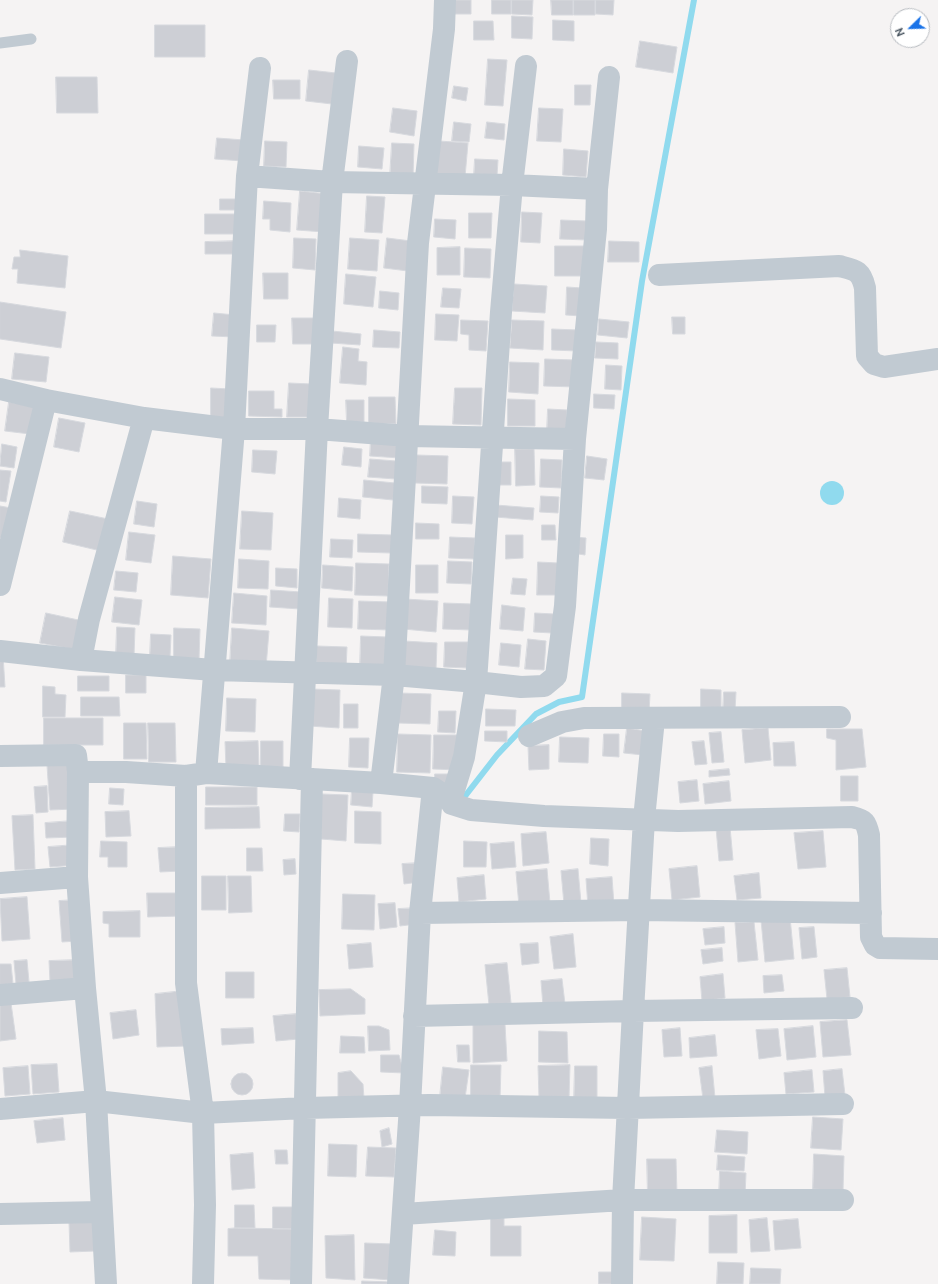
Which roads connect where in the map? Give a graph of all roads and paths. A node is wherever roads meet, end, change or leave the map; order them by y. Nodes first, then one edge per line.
1 (445, 0) edge
2 (31, 39) dead end
3 (0, 43) edge
4 (347, 61) dead end
5 (526, 66) dead end
6 (260, 68) dead end
7 (609, 77) dead end
8 (247, 176) junction
9 (332, 182) junction
10 (425, 184) junction
11 (512, 185) junction
12 (597, 189) junction
13 (659, 276) dead end
14 (938, 359) edge
15 (0, 389) edge
16 (46, 400) junction
17 (144, 418) junction
18 (234, 429) junction
19 (317, 429) junction
20 (408, 436) junction
21 (493, 438) junction
22 (575, 439) junction
23 (0, 585) edge
24 (0, 651) edge
25 (81, 660) junction
26 (214, 670) junction
27 (305, 672) junction
28 (394, 675) junction
29 (476, 682) junction
30 (840, 716) dead end
31 (654, 719) junction
32 (529, 736) dead end
33 (0, 756) edge
34 (78, 772) junction
35 (196, 775) junction
36 (306, 779) junction
37 (381, 783) junction
38 (433, 788) junction
39 (451, 800) junction
40 (644, 819) junction
41 (77, 877) junction
42 (0, 883) edge
43 (639, 910) junction
44 (420, 913) junction
45 (871, 913) junction
46 (938, 949) edge
47 (84, 988) junction
48 (0, 995) edge
49 (852, 1008) dead end
50 (633, 1011) junction
51 (414, 1016) junction
52 (96, 1101) junction
53 (843, 1104) dead end
54 (410, 1106) junction
55 (0, 1108) edge
56 (305, 1108) junction
57 (628, 1108) junction
58 (203, 1113) junction
59 (623, 1200) junction
60 (843, 1200) dead end
61 (101, 1212) junction
62 (0, 1214) edge
63 (403, 1214) junction
64 (106, 1284) edge
65 (203, 1284) edge
66 (301, 1284) edge
67 (398, 1284) edge
68 (622, 1284) edge

1 - 10 street
2 - 3 lane
4 - 9 street
5 - 11 street
6 - 8 street
7 - 12 street
8 - 9 street
8 - 18 street
9 - 10 street
9 - 19 street
10 - 11 street
10 - 20 street
11 - 12 street
11 - 21 street
12 - 22 street
13 - 14 street
15 - 16 street
16 - 17 street
16 - 23 street
17 - 18 street
17 - 25 street
18 - 19 street
18 - 26 street
19 - 20 street
19 - 27 street
20 - 21 street
20 - 28 street
21 - 22 street
21 - 29 street
22 - 29 street
24 - 25 street
25 - 26 street
26 - 27 street
26 - 35 street
27 - 28 street
27 - 36 street
28 - 29 street
28 - 37 street
29 - 39 street
30 - 31 street
31 - 32 street
31 - 40 street
33 - 34 street
34 - 35 street
34 - 41 street
35 - 36 street
35 - 58 street
36 - 37 street
36 - 56 street
37 - 38 street
38 - 39 street
38 - 44 street
39 - 40 street
40 - 43 street
40 - 45 street
41 - 42 street
41 - 47 street
43 - 44 street
43 - 45 street
43 - 50 street
44 - 51 street
45 - 46 street
47 - 48 street
47 - 52 street
49 - 50 street
50 - 51 street
50 - 57 street
51 - 54 street
52 - 55 street
52 - 58 street
52 - 61 street
53 - 57 street
54 - 56 street
54 - 57 street
54 - 63 street
56 - 58 street
56 - 66 street
57 - 59 street
58 - 65 street
59 - 60 street
59 - 63 street
59 - 68 street
61 - 62 street
61 - 64 street
63 - 67 street

